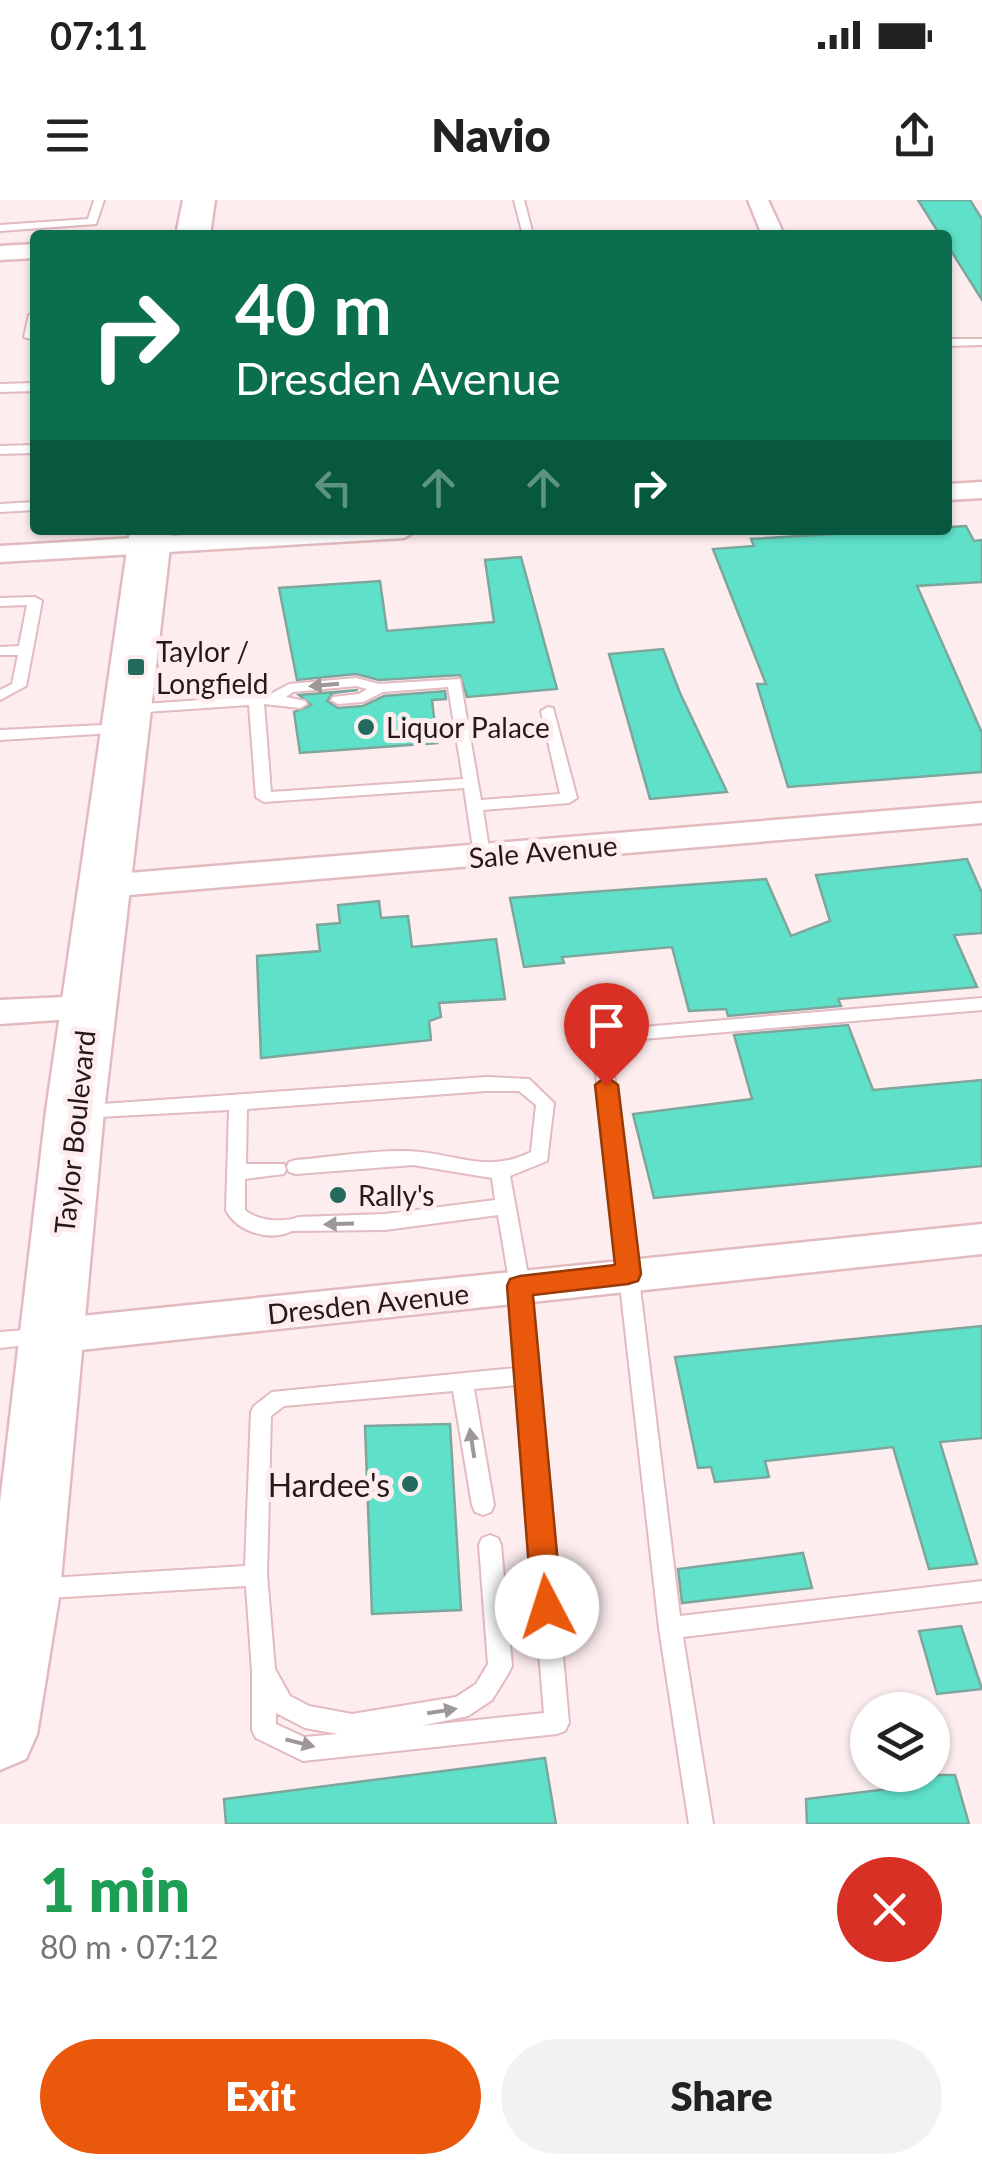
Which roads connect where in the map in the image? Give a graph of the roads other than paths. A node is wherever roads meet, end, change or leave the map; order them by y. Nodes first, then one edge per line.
1 (99, 200) edge
2 (199, 200) edge
3 (519, 200) edge
4 (758, 200) edge
5 (0, 228) edge
6 (194, 230) edge
7 (527, 230) edge
8 (771, 230) edge
9 (30, 252) edge
10 (0, 253) edge
11 (982, 342) edge
12 (952, 343) edge
13 (30, 387) edge
14 (0, 388) edge
15 (30, 449) edge
16 (0, 450) edge
17 (982, 490) edge
18 (952, 492) edge
19 (30, 506) edge
20 (0, 508) edge
21 (266, 535) edge
22 (238, 536) edge
23 (150, 538) edge
24 (0, 554) edge
25 (0, 602) edge
26 (25, 650) junction
27 (0, 651) edge
28 (379, 688) junction
29 (0, 696) edge
30 (264, 700) junction
31 (338, 700) dead end
32 (300, 704) dead end
33 (548, 712) dead end
34 (129, 719) junction
35 (0, 735) edge
36 (471, 783) junction
37 (475, 806) junction
38 (982, 814) edge
39 (482, 856) junction
40 (105, 886) junction
41 (982, 1004) edge
42 (87, 1008) junction
43 (0, 1012) edge
44 (238, 1102) junction
45 (74, 1111) junction
46 (236, 1172) junction
47 (500, 1172) junction
48 (506, 1206) junction
49 (982, 1239) edge
50 (628, 1274) junction
51 (520, 1286) junction
52 (26, 1338) edge
53 (527, 1376) junction
54 (462, 1382) junction
55 (482, 1505) dead end
56 (490, 1545) dead end
57 (256, 1575) junction
58 (982, 1590) edge
59 (13, 1591) edge
60 (670, 1628) junction
61 (264, 1672) junction
62 (0, 1734) edge
63 (701, 1824) edge

1 - 5 lane
2 - 6 main road
3 - 7 lane
4 - 8 street
9 - 10 street
11 - 12 lane
13 - 14 lane
15 - 16 lane
17 - 18 street
19 - 20 lane
21 - 22 street
22 - 23 street
23 - 24 street
23 - 34 main road, Taylor Boulevard
25 - 26 lane
26 - 27 lane
26 - 29 lane
28 -> 30 lane
28 - 31 lane
28 - 36 lane
30 - 32 lane
30 - 34 lane
30 - 36 lane
33 - 37 lane
34 - 35 lane
34 - 40 main road, Taylor Boulevard
36 - 37 lane
37 - 39 lane
38 - 39 street, Sale Avenue
39 - 40 street, Sale Avenue
40 - 42 main road, Taylor Boulevard
41 - 50 lane
42 - 43 street
42 - 45 main road, Taylor Boulevard
44 - 45 lane
44 - 46 lane
44 - 47 lane
45 - 52 main road, Taylor Boulevard
46 - 47 lane
48 -> 46 lane
47 - 48 lane
48 - 51 lane
49 - 50 street, Dresden Avenue
50 - 51 street, Dresden Avenue
50 - 60 lane
51 - 52 street, Dresden Avenue
51 - 53 lane
52 - 59 main road, Taylor Boulevard
53 - 54 lane
61 -> 53 lane
55 -> 54 lane
54 - 57 lane
61 -> 56 lane
57 - 59 lane
57 - 61 lane
58 - 60 lane
59 - 62 main road, Taylor Boulevard
60 - 63 lane

